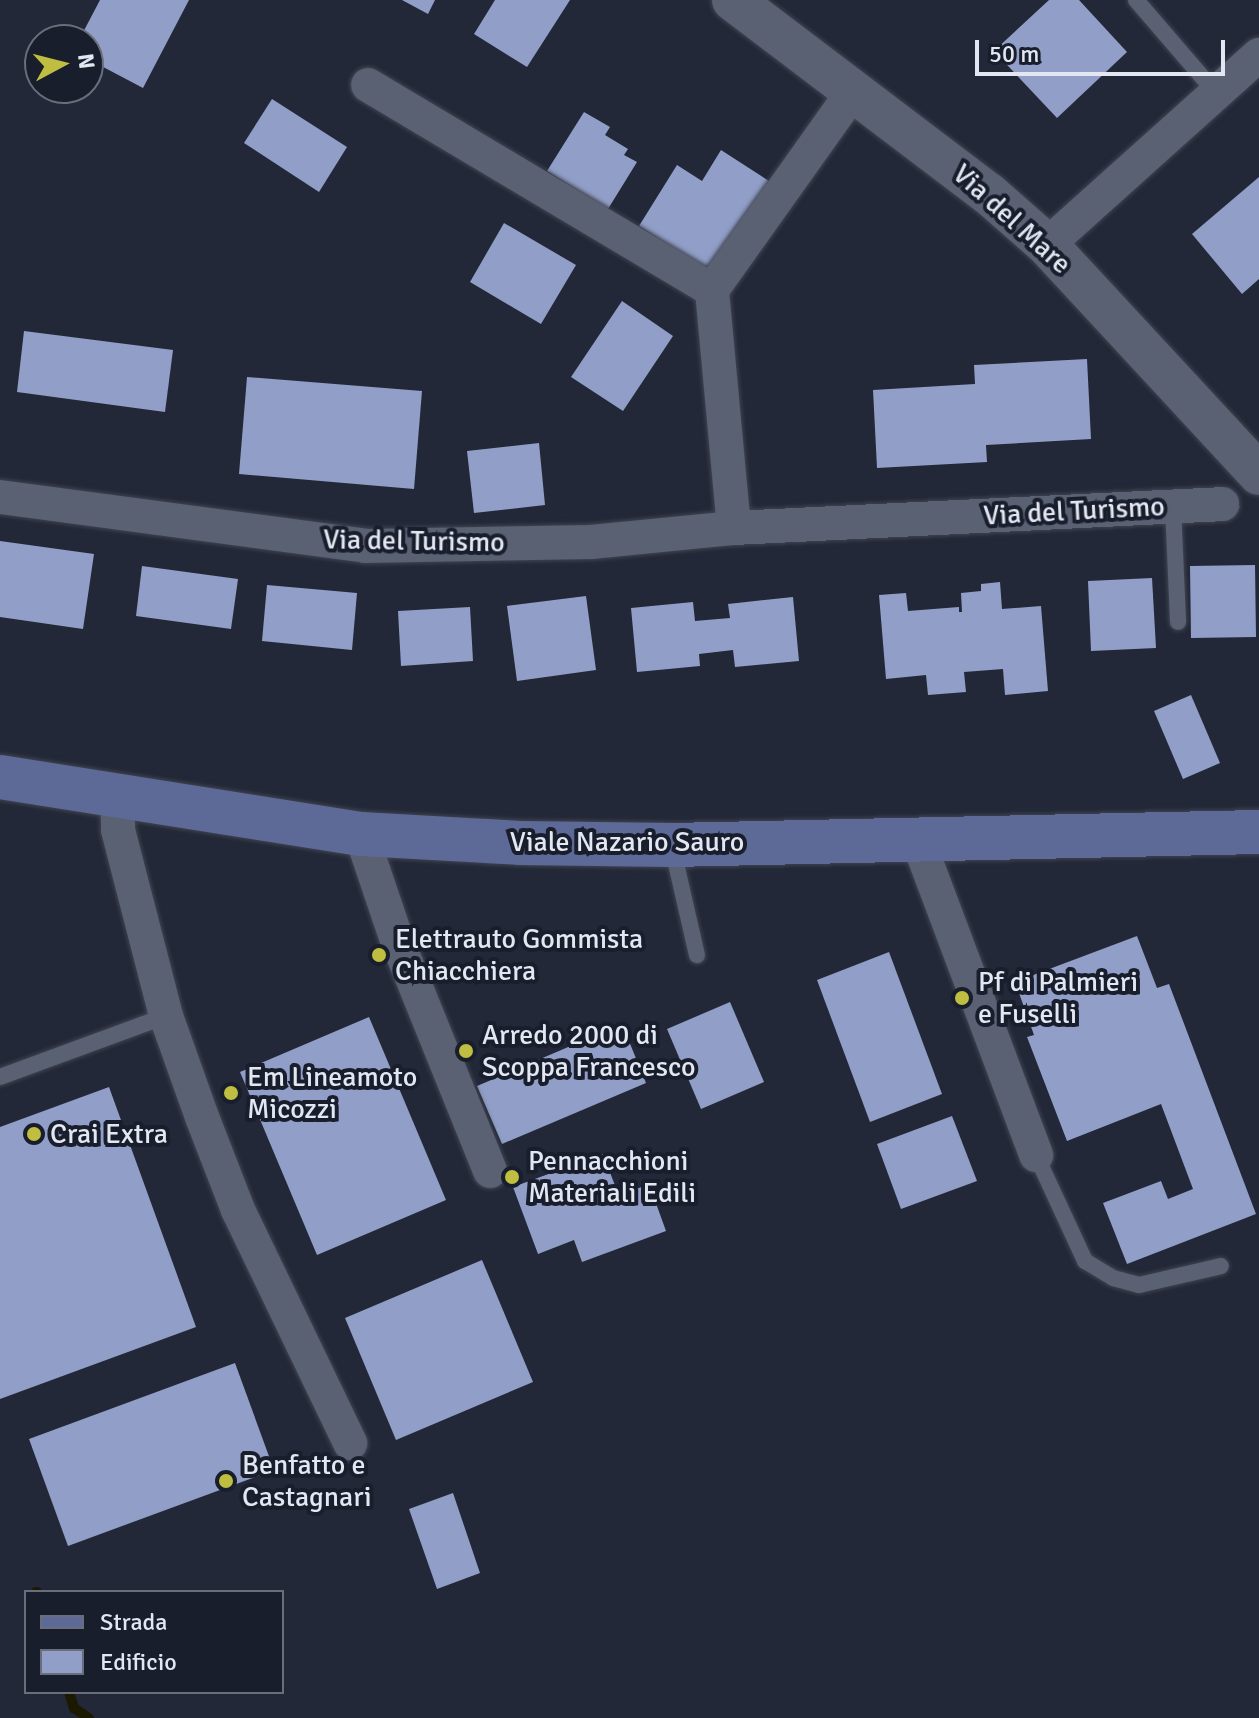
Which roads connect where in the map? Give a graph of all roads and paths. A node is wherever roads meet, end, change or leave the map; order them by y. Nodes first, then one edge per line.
1 (733, 0) edge
2 (1136, 0) edge
3 (1256, 65) edge
4 (368, 85) dead end
5 (854, 90) junction
6 (1216, 93) junction
7 (1047, 245) junction
8 (712, 290) junction
9 (1259, 474) edge
10 (0, 497) edge
11 (1222, 504) dead end
12 (1173, 506) junction
13 (734, 528) junction
14 (1178, 622) dead end
15 (0, 777) edge
16 (117, 795) junction
17 (1259, 832) edge
18 (361, 834) junction
19 (917, 838) junction
20 (672, 845) junction
21 (697, 955) dead end
22 (166, 1016) junction
23 (0, 1077) edge
24 (1036, 1155) joint
25 (490, 1171) dead end
26 (1221, 1266) dead end
27 (350, 1443) dead end

1 - 5 street, Via del Mare
2 - 6 lane
3 - 6 street
4 - 8 street
5 - 7 street, Via del Mare
5 - 8 street
6 - 7 street
7 - 9 street, Via del Mare
8 - 13 street
10 - 13 street, Via del Turismo
11 - 12 street, Via del Turismo
12 - 13 street, Via del Turismo
12 - 14 lane
15 - 16 main road, Viale Nazario Sauro
16 - 18 main road, Viale Nazario Sauro
16 - 22 street
17 - 19 main road, Viale Nazario Sauro
18 - 20 main road, Viale Nazario Sauro
18 - 25 street
19 - 20 main road, Viale Nazario Sauro
19 - 24 street
20 - 21 lane
22 - 23 lane
22 - 27 street
24 - 26 lane

